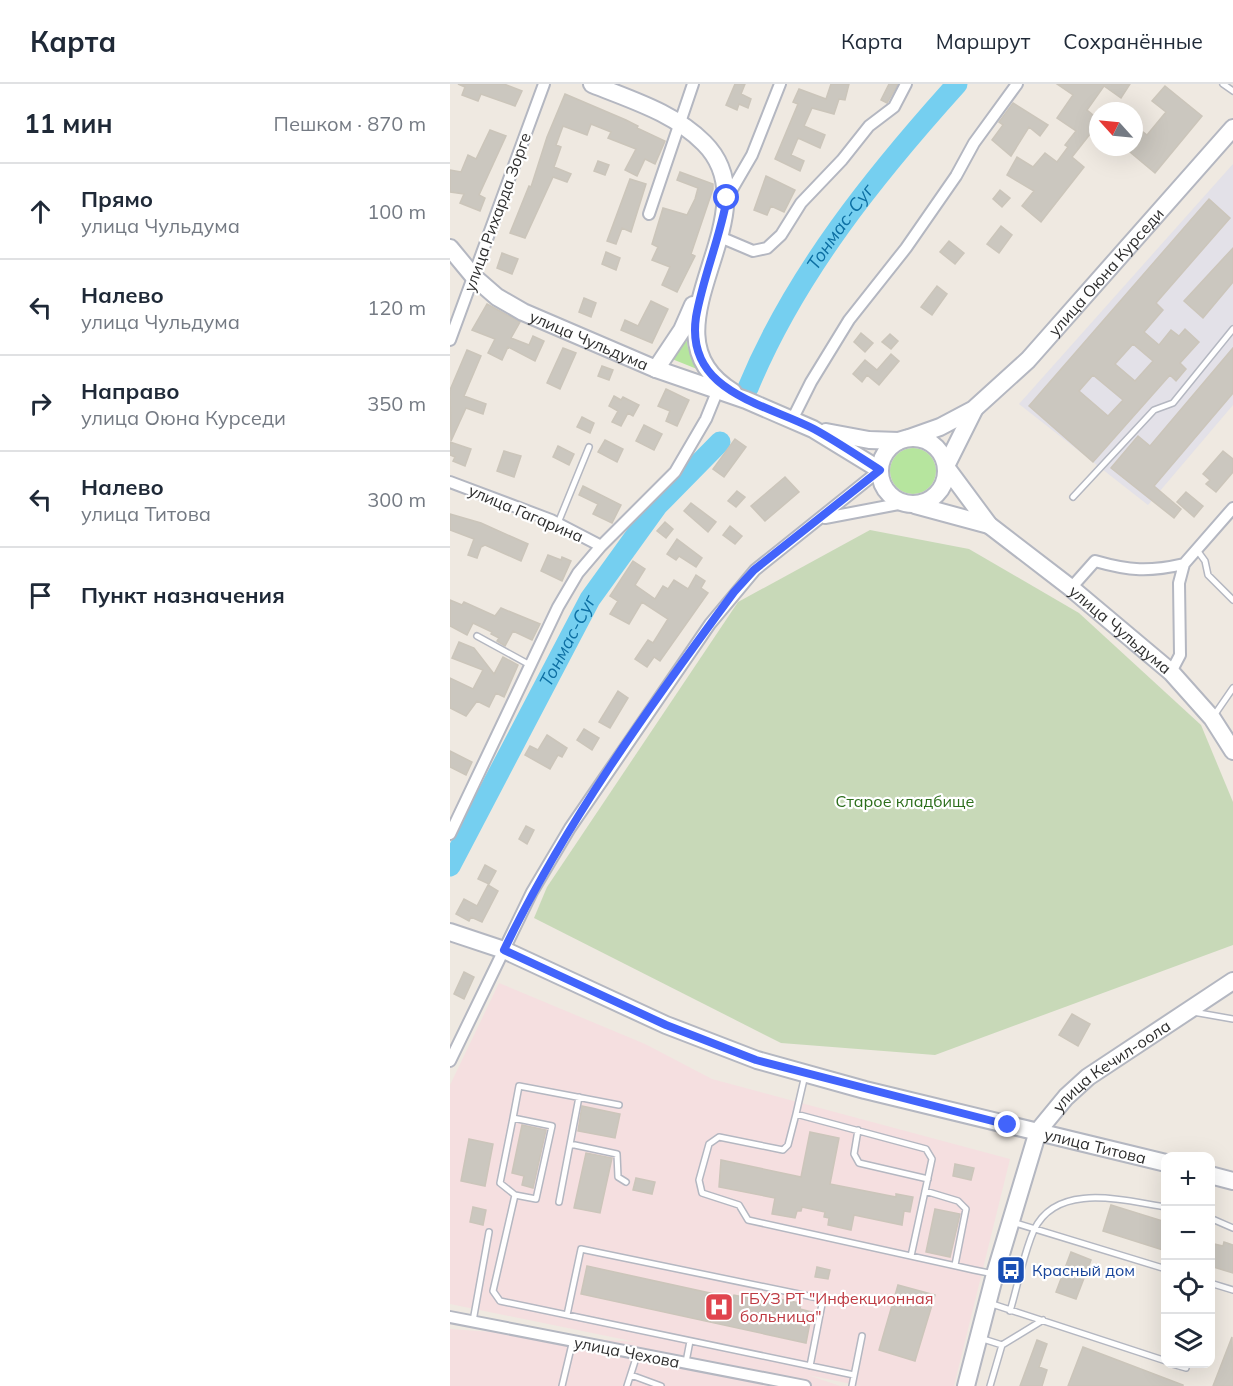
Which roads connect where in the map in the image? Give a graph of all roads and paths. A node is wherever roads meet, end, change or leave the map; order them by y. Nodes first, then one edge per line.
1 (544, 84) edge
2 (592, 84) edge
3 (693, 84) edge
4 (780, 84) edge
5 (906, 84) edge
6 (1017, 84) edge
7 (1223, 84) edge
8 (1233, 91) edge
9 (680, 123) junction
10 (1233, 128) edge
11 (727, 198) junction
12 (649, 214) dead end
13 (720, 237) junction
14 (450, 248) edge
15 (474, 277) junction
16 (705, 281) junction
17 (1233, 329) edge
18 (450, 340) edge
19 (656, 369) junction
20 (717, 392) junction
21 (746, 400) junction
22 (974, 409) junction
23 (792, 420) junction
24 (813, 429) junction
25 (904, 440) junction
26 (590, 447) dead end
27 (946, 466) junction
28 (880, 470) junction
29 (450, 482) edge
30 (1073, 497) dead end
31 (910, 504) junction
32 (1233, 508) edge
33 (821, 518) junction
34 (558, 523) junction
35 (989, 525) junction
36 (601, 546) junction
37 (1197, 550) junction
38 (1184, 564) junction
39 (1071, 588) junction
40 (1233, 600) edge
41 (477, 636) dead end
42 (530, 665) junction
43 (1171, 672) junction
44 (1233, 688) edge
45 (1212, 718) junction
46 (1233, 751) edge
47 (450, 834) edge
48 (450, 932) edge
49 (504, 950) junction
50 (1233, 981) edge
51 (1187, 1011) junction
52 (1233, 1019) edge
53 (450, 1061) edge
54 (806, 1075) junction
55 (579, 1097) junction
56 (619, 1105) dead end
57 (796, 1114) junction
58 (513, 1118) junction
59 (858, 1130) junction
60 (1038, 1131) junction
61 (570, 1144) junction
62 (1161, 1161) edge
63 (1215, 1176) edge
64 (928, 1179) junction
65 (1233, 1181) edge
66 (626, 1182) dead end
67 (925, 1191) junction
68 (515, 1195) junction
69 (559, 1202) dead end
70 (1161, 1206) edge
71 (1215, 1220) edge
72 (1010, 1221) junction
73 (1233, 1228) edge
74 (1035, 1229) junction
75 (489, 1232) dead end
76 (911, 1256) junction
77 (955, 1265) junction
78 (1161, 1267) edge
79 (995, 1274) junction
80 (1215, 1285) edge
81 (1233, 1290) edge
82 (988, 1302) junction
83 (1010, 1311) junction
84 (567, 1315) junction
85 (450, 1317) edge
86 (472, 1320) junction
87 (1042, 1320) junction
88 (862, 1336) dead end
89 (979, 1338) junction
90 (690, 1341) junction
91 (572, 1344) dead end
92 (1002, 1345) junction
93 (637, 1355) junction
94 (1161, 1359) edge
95 (686, 1364) junction
96 (810, 1366) junction
97 (631, 1375) junction
98 (854, 1375) junction
99 (780, 1384) edge
100 (562, 1386) edge
101 (627, 1386) edge
102 (661, 1386) edge
103 (805, 1386) edge
104 (852, 1386) edge
105 (966, 1386) edge
106 (990, 1386) edge

1 - 15 street, улица Рихарда Зорге
2 - 9 main road, улица Чульдума
3 - 9 street
4 - 11 street
5 - 13 street
6 - 23 street
7 - 8 lane
9 - 11 main road, улица Чульдума
9 - 12 street
10 - 22 main road, улица Оюна Курседи
11 - 13 main road, улица Чульдума
13 - 16 main road, улица Чульдума
14 - 15 main road, улица Чульдума
15 - 18 street, улица Рихарда Зорге
15 - 19 main road, улица Чульдума
16 - 19 main road
16 - 21 main road, улица Чульдума
17 - 30 lane
19 - 20 main road, улица Чульдума
20 - 21 main road, улица Чульдума
20 - 36 street
21 - 23 main road, улица Чульдума
22 - 25 main road, улица Оюна Курседи
22 - 27 main road, улица Оюна Курседи
23 - 24 main road, улица Чульдума
24 - 25 main road, улица Чульдума
24 - 28 main road, улица Чульдума
25 - 27 main road
25 - 28 main road
26 - 34 lane
27 - 31 main road
27 - 35 main road, улица Чульдума
28 - 31 main road
28 - 33 street
29 - 34 street, улица Гагарина
31 - 33 street
31 - 35 main road, улица Чульдума
32 - 37 street
33 - 49 street
34 - 36 street, улица Гагарина
35 - 39 main road, улица Чульдума
36 - 42 street
37 - 38 street
37 - 40 lane
38 - 39 street
38 - 43 street
39 - 43 main road, улица Чульдума
41 - 42 lane
42 - 47 street
43 - 45 main road, улица Чульдума
44 - 45 lane
45 - 46 main road, улица Чульдума
48 - 49 main road, улица Титова
49 - 53 street
49 - 54 main road, улица Титова
50 - 51 main road, улица Кечил-оола
51 - 52 lane
51 - 60 main road, улица Кечил-оола
54 - 57 lane
54 - 60 main road, улица Титова
55 - 56 lane
55 - 58 lane
55 - 61 lane
57 - 59 lane
57 - 76 lane
58 - 68 lane
58 - 68 lane
59 - 64 lane
59 - 64 lane
60 - 62 main road, улица Титова
60 - 72 main road, улица Кечил-оола
61 - 66 lane
61 - 69 lane
63 - 65 main road
64 - 67 lane
67 - 76 lane
67 - 77 lane
68 - 84 lane
70 - 74 lane
71 - 73 lane
72 - 74 lane
72 - 79 main road, улица Кечил-оола
74 - 78 lane
74 - 83 lane
75 - 86 lane
76 - 77 lane
77 - 79 lane
79 - 82 main road, улица Кечил-оола
80 - 81 lane
82 - 83 lane
82 - 89 main road, улица Кечил-оола
83 - 87 lane
84 - 90 lane
84 - 96 lane
85 - 86 street, улица Чехова
86 - 93 street, улица Чехова
87 - 92 lane
87 - 94 lane
88 - 98 lane
89 - 92 lane
89 - 105 main road, улица Кечил-оола
90 - 95 lane
90 - 96 lane
91 - 100 lane
92 - 106 lane
93 - 95 street, улица Чехова
93 - 97 lane
95 - 99 street, улица Чехова
96 - 98 lane
97 - 101 lane
97 - 102 lane
98 - 104 lane
99 - 103 street, улица Чехова

